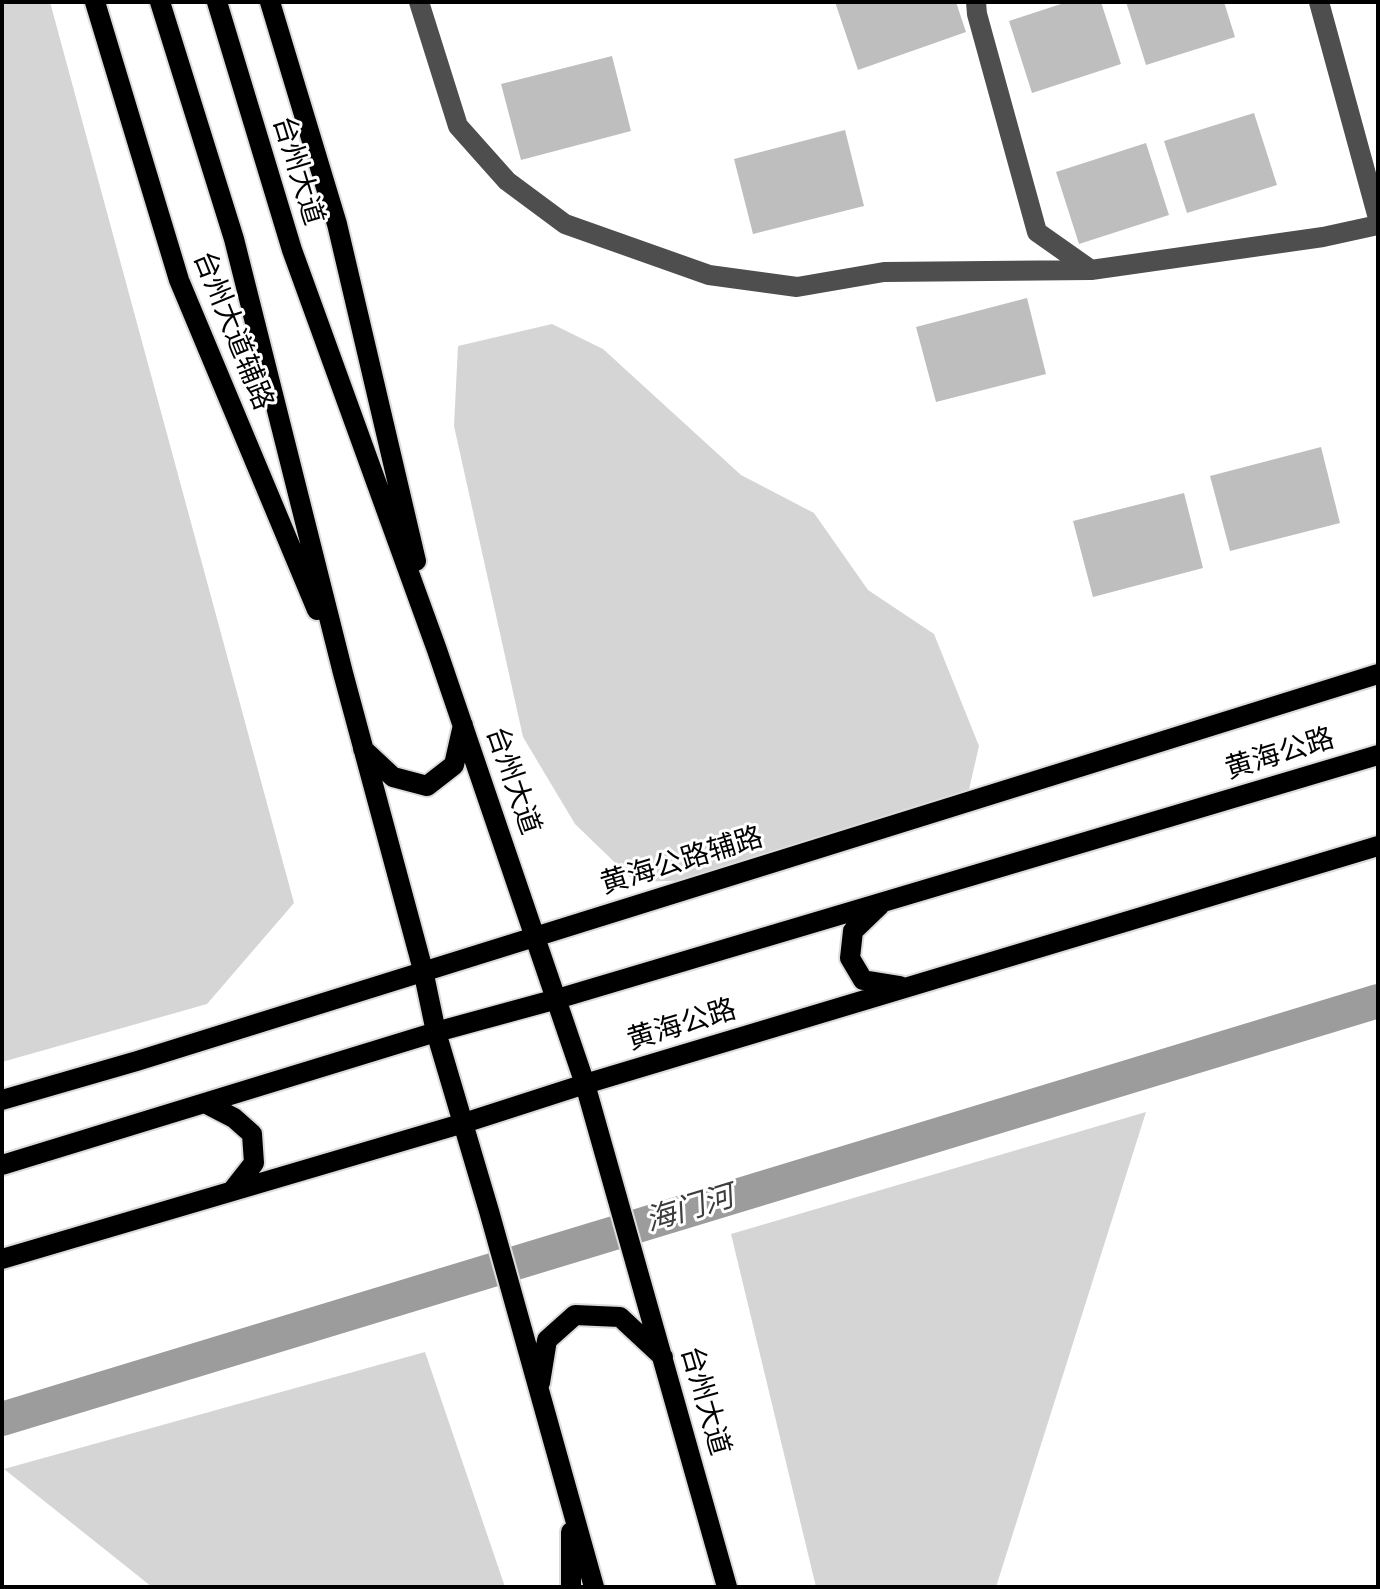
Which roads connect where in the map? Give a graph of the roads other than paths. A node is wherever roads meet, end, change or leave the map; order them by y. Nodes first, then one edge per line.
1 (95, 2) edge
2 (160, 2) edge
3 (217, 2) edge
4 (270, 2) edge
5 (419, 2) edge
6 (976, 2) edge
7 (1319, 2) edge
8 (1378, 218) edge
9 (1378, 225) edge
10 (1091, 270) junction
11 (437, 650) junction
12 (343, 673) junction
13 (1378, 674) edge
14 (463, 725) junction
15 (363, 749) junction
16 (1378, 755) edge
17 (1378, 846) edge
18 (883, 902) junction
19 (536, 937) junction
20 (423, 970) junction
21 (908, 987) junction
22 (557, 999) junction
23 (436, 1032) junction
24 (585, 1084) junction
25 (2, 1100) edge
26 (205, 1103) junction
27 (464, 1123) junction
28 (2, 1165) edge
29 (232, 1191) junction
30 (2, 1259) edge
31 (663, 1357) junction
32 (539, 1389) junction
33 (572, 1508) junction
34 (571, 1587) edge
35 (594, 1587) edge
36 (727, 1587) edge

1 - 12 main road, 台州大道辅路
2 - 12 main road
3 - 11 main road, 台州大道
4 - 11 main road
5 - 10 street
6 - 10 street
7 - 8 street
9 - 10 street
11 - 14 main road, 台州大道
12 - 15 main road
13 - 19 main road, 黄海公路辅路
14 - 15 main road
14 - 19 main road, 台州大道
15 - 20 main road
16 - 18 main road, 黄海公路
17 - 21 main road, 黄海公路
18 - 21 main road
18 - 22 main road, 黄海公路
19 - 20 main road, 黄海公路辅路
19 - 22 main road, 台州大道
20 - 23 main road
20 - 25 main road, 黄海公路辅路
21 - 24 main road, 黄海公路
22 - 23 main road, 黄海公路
22 - 24 main road, 台州大道
23 - 26 main road, 黄海公路
23 - 27 main road
24 - 27 main road, 黄海公路
24 - 31 main road, 台州大道
26 - 28 main road, 黄海公路
26 - 29 main road
27 - 29 main road, 黄海公路
27 - 32 main road
29 - 30 main road, 黄海公路
31 - 32 main road
31 - 36 main road, 台州大道
32 - 33 main road
33 - 34 main road
33 - 35 main road

